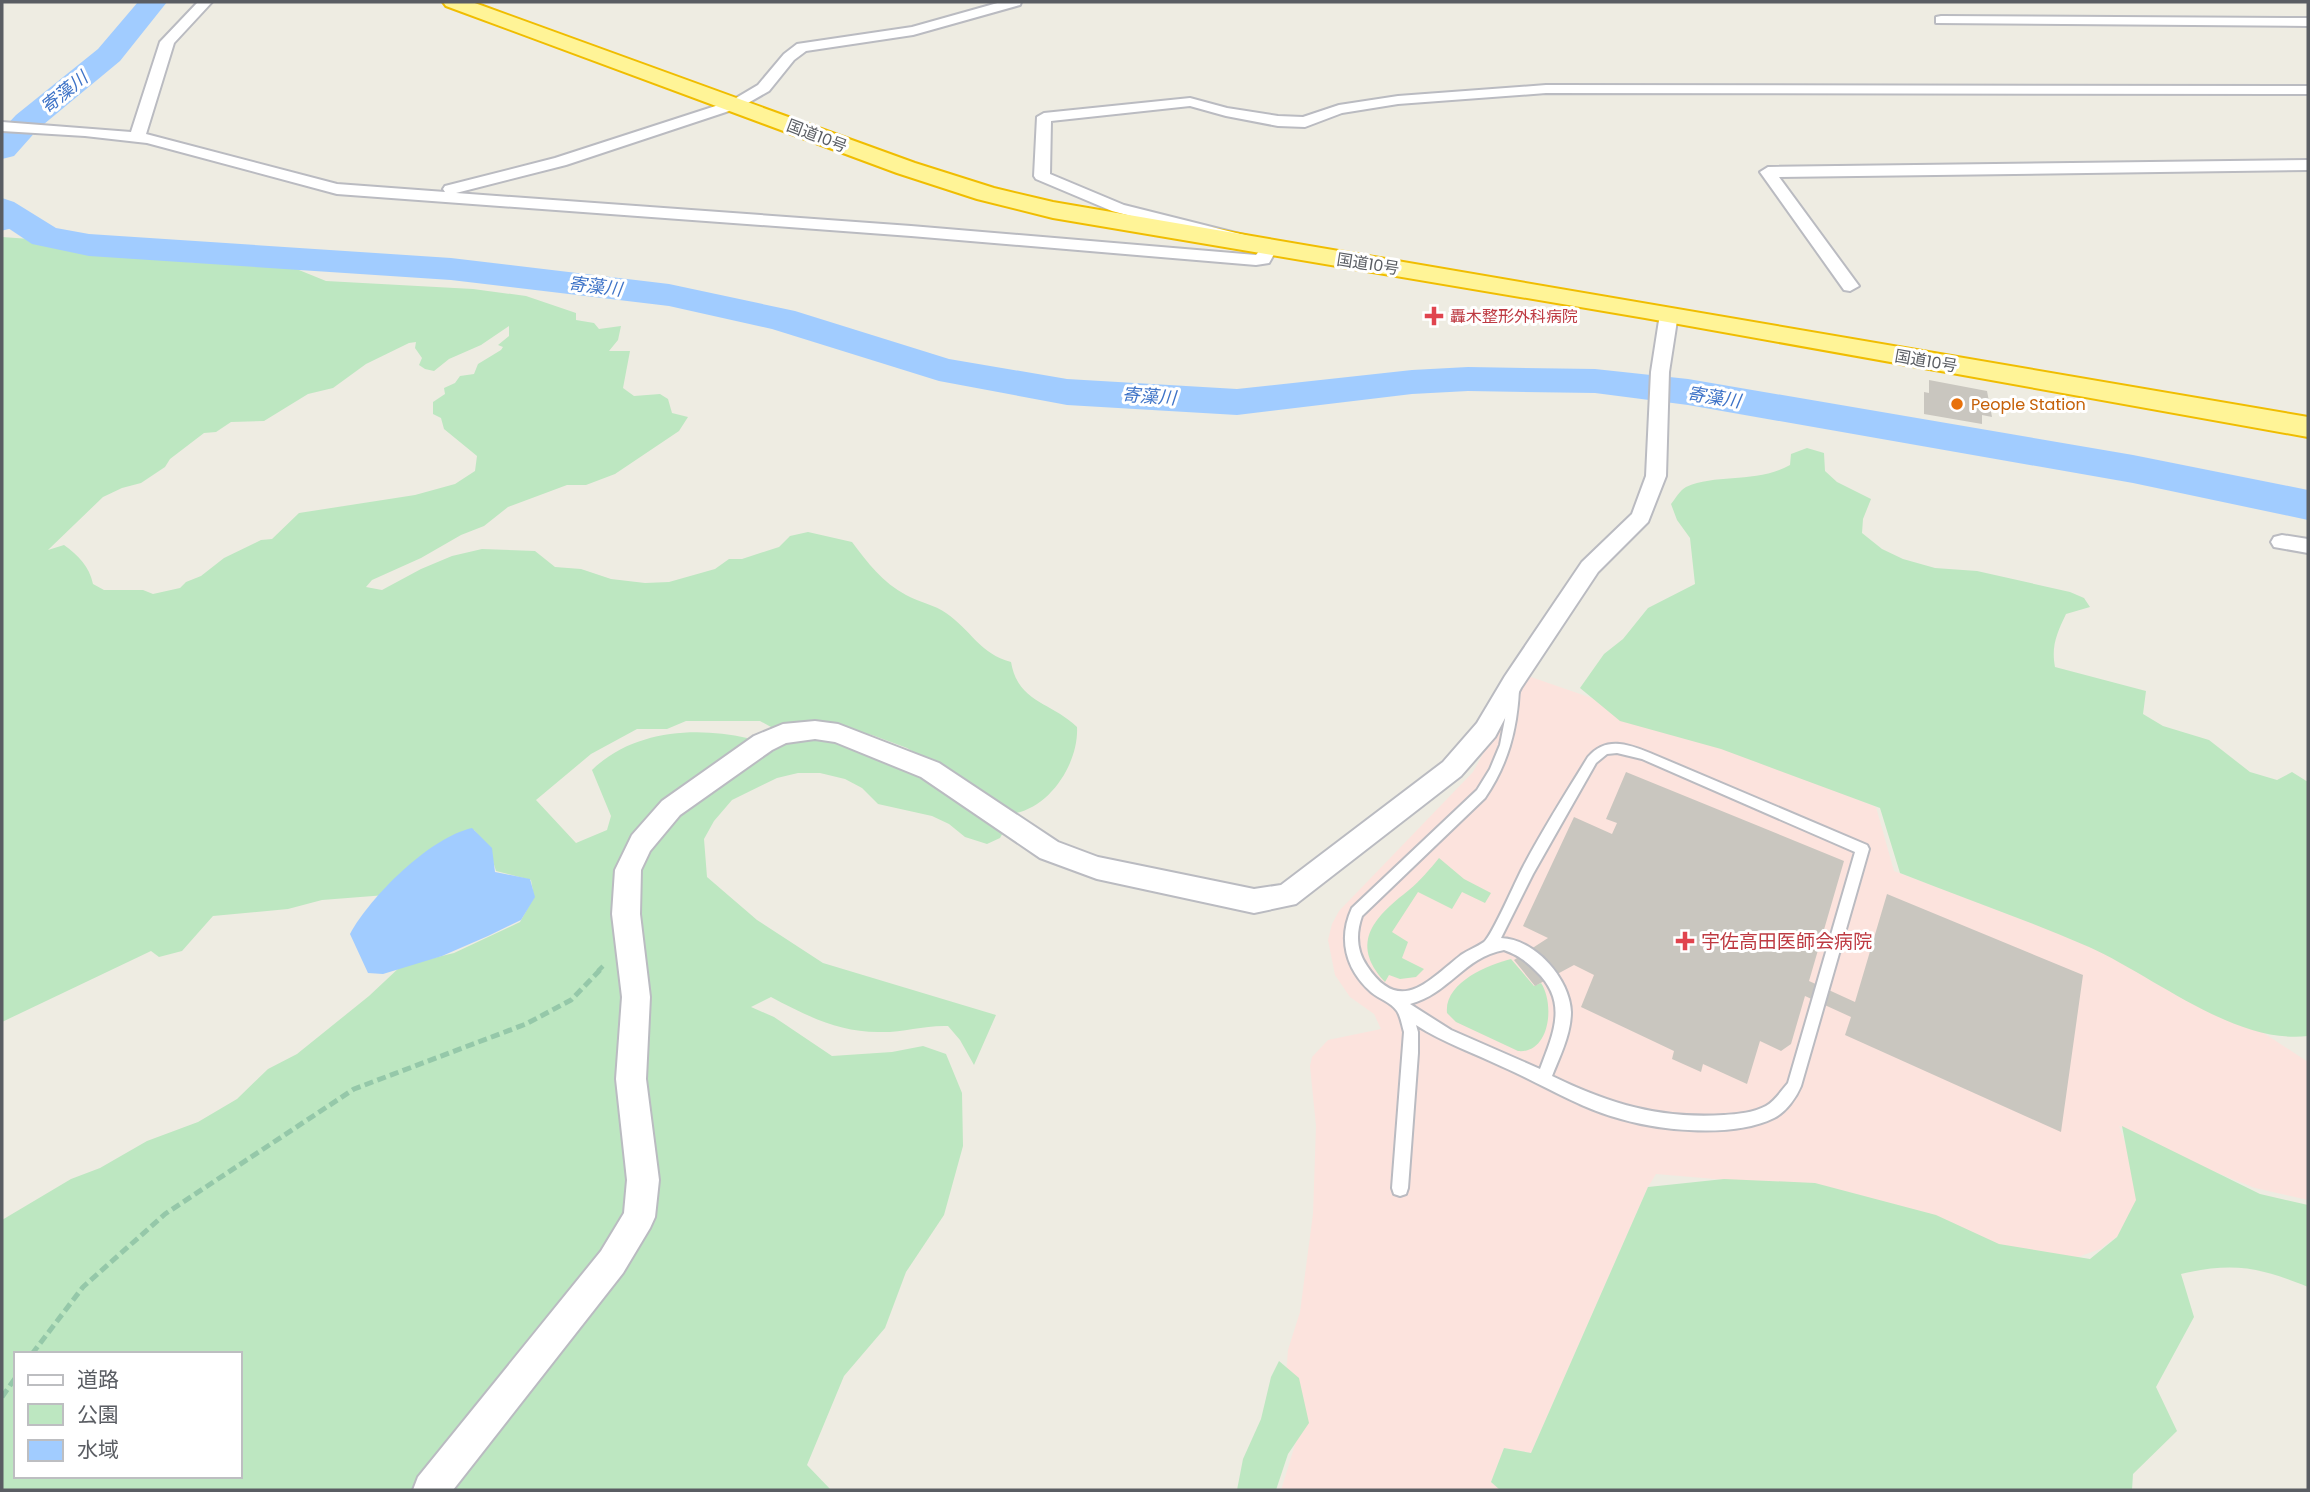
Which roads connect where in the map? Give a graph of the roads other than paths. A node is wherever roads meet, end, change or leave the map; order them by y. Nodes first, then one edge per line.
1 (205, 2) edge
2 (453, 2) edge
3 (1014, 2) edge
4 (1941, 20) dead end
5 (2308, 22) edge
6 (2308, 90) edge
7 (733, 104) junction
8 (2, 127) edge
9 (137, 137) junction
10 (2308, 165) edge
11 (419, 195) junction
12 (1270, 247) junction
13 (1850, 286) dead end
14 (1669, 314) junction
15 (2308, 427) edge
16 (2282, 541) dead end
17 (2308, 546) edge
18 (1513, 682) junction
19 (1490, 946) junction
20 (1391, 996) junction
21 (1404, 1010) junction
22 (1544, 1078) junction
23 (1400, 1188) dead end
24 (431, 1490) edge

1 - 9 street
2 - 7 highway, 国道10号
3 - 7 street
4 - 5 street
6 - 12 street
7 - 11 street
7 - 12 highway, 国道10号
8 - 9 street
9 - 11 street
10 - 13 street
11 - 12 street
12 - 14 highway, 国道10号
14 - 15 highway, 国道10号
14 - 18 street
16 - 17 street
18 - 20 lane
18 - 24 street
19 - 20 lane
19 - 22 lane
19 - 22 lane
20 - 21 lane
21 - 22 lane
21 - 23 lane

